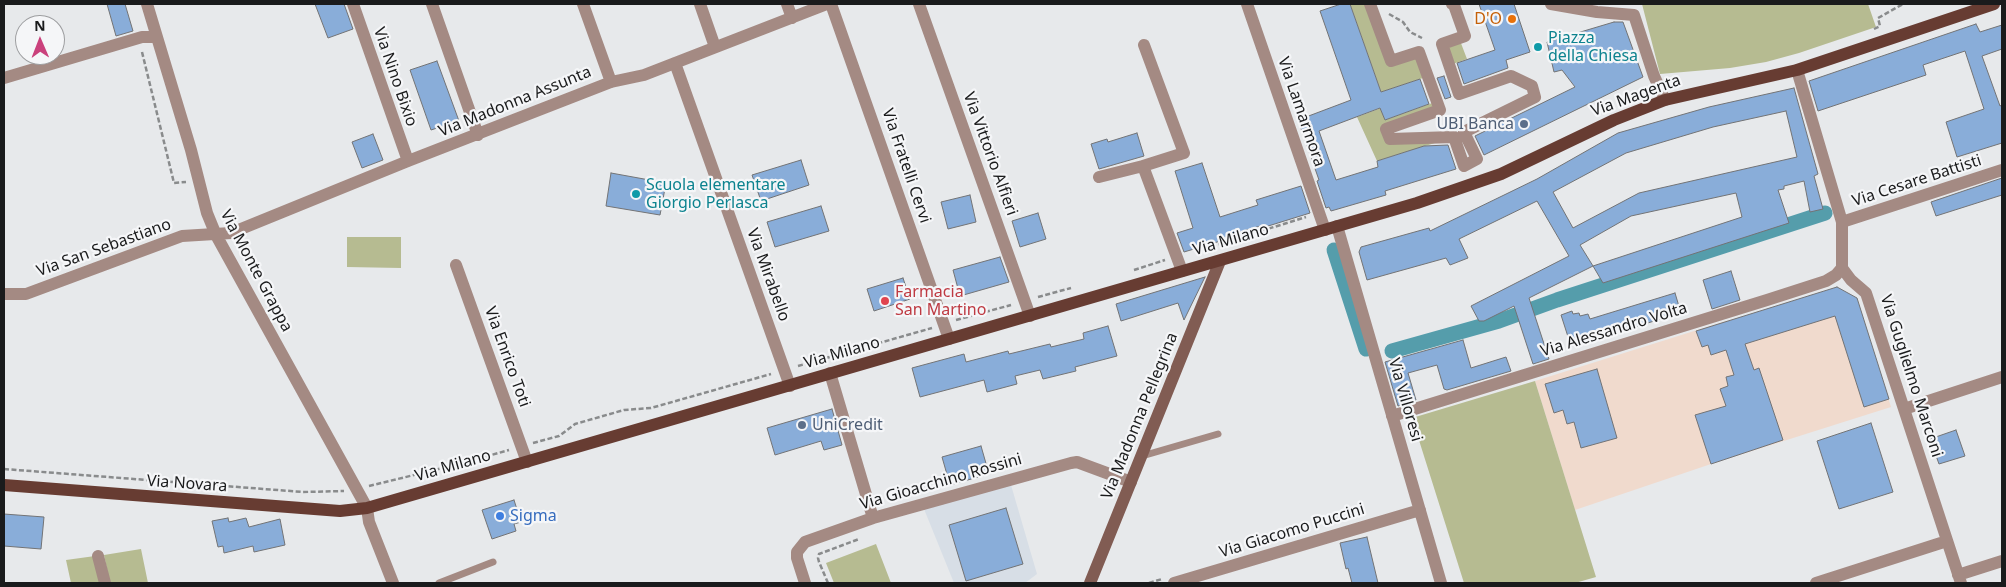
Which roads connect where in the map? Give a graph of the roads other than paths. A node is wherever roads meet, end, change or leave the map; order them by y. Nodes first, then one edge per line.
1 (147, 4) edge
2 (353, 4) edge
3 (432, 4) edge
4 (583, 4) edge
5 (700, 4) edge
6 (787, 4) edge
7 (829, 4) edge
8 (919, 4) edge
9 (1247, 4) edge
10 (1370, 4) edge
11 (1452, 4) edge
12 (1551, 4) edge
13 (1994, 4) edge
14 (792, 18) junction
15 (157, 37) junction
16 (1144, 45) dead end
17 (715, 47) junction
18 (675, 63) junction
19 (1797, 70) junction
20 (4, 78) edge
21 (611, 82) junction
22 (1665, 100) junction
23 (478, 135) junction
24 (408, 161) junction
25 (1142, 166) junction
26 (2002, 170) edge
27 (1099, 177) dead end
28 (1842, 222) junction
29 (1331, 228) junction
30 (216, 235) junction
31 (1220, 260) junction
32 (456, 265) dead end
33 (1842, 268) junction
34 (1182, 271) junction
35 (4, 294) edge
36 (1030, 316) junction
37 (949, 339) junction
38 (830, 373) junction
39 (2002, 377) edge
40 (790, 386) junction
41 (1904, 409) junction
42 (1392, 416) junction
43 (1218, 434) dead end
44 (1142, 456) junction
45 (527, 462) junction
46 (1131, 482) junction
47 (4, 485) edge
48 (367, 508) junction
49 (1420, 510) junction
50 (873, 518) junction
51 (1947, 540) junction
52 (98, 556) dead end
53 (2002, 560) edge
54 (493, 562) dead end
55 (1960, 579) edge
56 (1189, 581) edge
57 (105, 583) edge
58 (393, 583) edge
59 (439, 583) edge
60 (805, 583) edge
61 (1090, 583) edge
62 (1174, 583) edge
63 (1441, 583) edge
64 (1816, 583) edge

1 - 15 street, Via Monte Grappa
2 - 24 street, Via Nino Bixio
3 - 23 street
4 - 21 street
5 - 17 street
6 - 14 street
7 - 14 street, Via Madonna Assunta
7 - 37 street, Via Fratelli Cervi
8 - 36 street, Via Vittorio Alfieri
9 - 29 street, Via Lamarmora
10 - 11 street
12 - 22 street
13 - 19 main road, Via Magenta
14 - 17 street, Via Madonna Assunta
15 - 20 street
15 - 30 street, Via Monte Grappa
16 - 25 street
17 - 18 street, Via Madonna Assunta
18 - 21 street, Via Madonna Assunta
18 - 40 street, Via Mirabello
19 - 22 main road, Via Magenta
19 - 28 street
21 - 23 street, Via Madonna Assunta
22 - 29 main road, Via Magenta
23 - 24 street, Via Madonna Assunta
24 - 30 street, Via Madonna Assunta
25 - 27 street
25 - 34 street
26 - 28 street, Via Cesare Battisti
28 - 33 street
29 - 31 main road, Via Milano
29 - 42 street, Via Villoresi
30 - 35 street, Via San Sebastiano
30 - 48 street, Via Monte Grappa
31 - 34 main road, Via Milano
31 - 44 street, Via Madonna Pellegrina
32 - 45 street, Via Enrico Toti
33 - 41 street, Via Guglielmo Marconi
33 - 42 street, Via Alessandro Volta
34 - 36 main road, Via Milano
36 - 37 main road, Via Milano
37 - 38 main road, Via Milano
38 - 40 main road, Via Milano
38 - 50 street
39 - 41 street
40 - 45 main road, Via Milano
41 - 51 street, Via Guglielmo Marconi
42 - 49 street, Via Villoresi
43 - 44 lane
44 - 46 street, Via Madonna Pellegrina
45 - 48 main road, Via Milano
46 - 50 street, Via Gioacchino Rossini
46 - 61 street, Via Madonna Pellegrina
47 - 48 main road, Via Novara
48 - 58 street, Via Monte Grappa
49 - 56 street, Via Giacomo Puccini
49 - 63 street, Via Villoresi
50 - 60 street, Via Gioacchino Rossini
51 - 55 street, Via Guglielmo Marconi
51 - 64 street
52 - 57 street
53 - 55 street
54 - 59 lane
56 - 62 street, Via Giacomo Puccini

